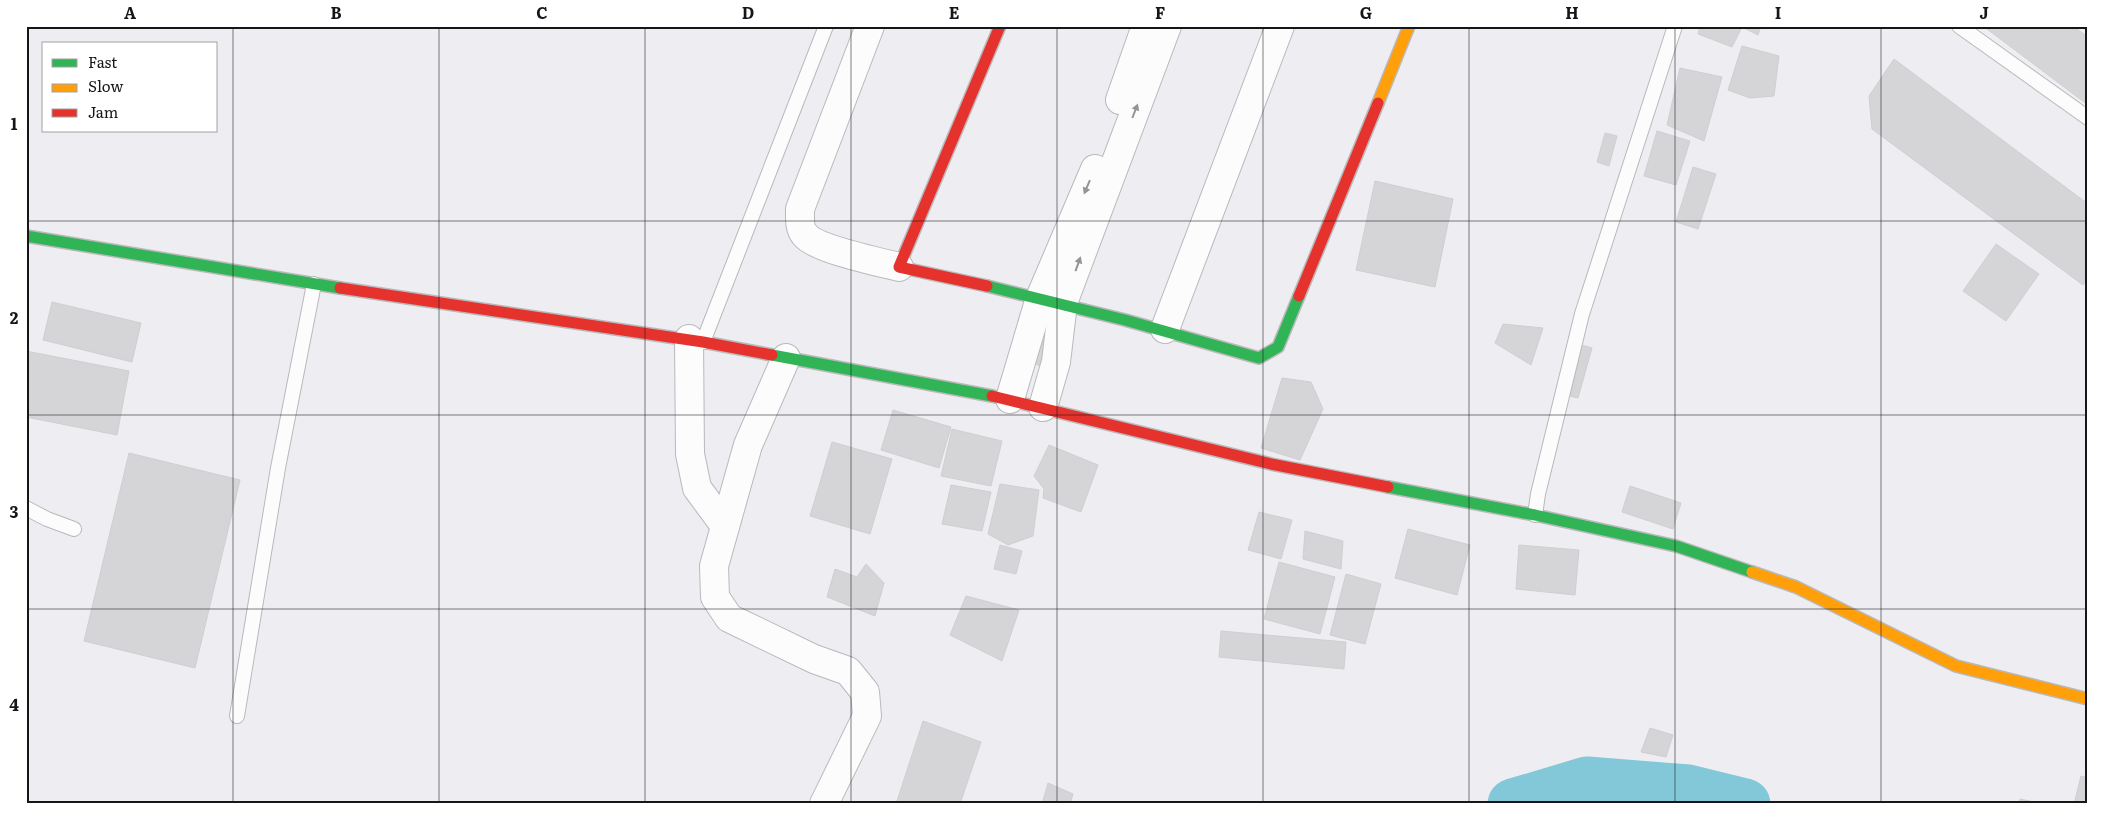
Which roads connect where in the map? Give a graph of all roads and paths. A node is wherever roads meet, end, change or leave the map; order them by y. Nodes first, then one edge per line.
1 (826, 26) edge
2 (870, 26) edge
3 (1000, 26) edge
4 (1146, 26) edge
5 (1167, 26) edge
6 (1280, 26) edge
7 (1408, 26) edge
8 (1675, 26) edge
9 (1960, 26) edge
10 (2088, 118) edge
11 (26, 236) edge
12 (899, 267) junction
13 (314, 284) junction
14 (1052, 300) junction
15 (1165, 329) junction
16 (696, 340) junction
17 (786, 358) junction
18 (1010, 399) junction
19 (1043, 407) junction
20 (26, 508) edge
21 (1535, 515) junction
22 (725, 526) junction
23 (74, 529) dead end
24 (2088, 699) edge
25 (237, 716) dead end
26 (824, 804) edge

1 - 16 lane
2 - 12 street
3 - 12 street
4 -> 14 street
14 -> 5 street
6 - 15 street
7 - 15 street
8 - 21 lane
9 - 10 lane
11 - 13 street
12 - 14 street
13 - 16 street
13 - 25 lane
14 - 15 street
14 - 18 street
14 - 19 street
16 - 17 street
16 - 22 street
17 - 18 street
17 - 22 street
18 - 19 street
19 - 21 street
20 - 23 lane
21 - 24 street
22 - 26 street

